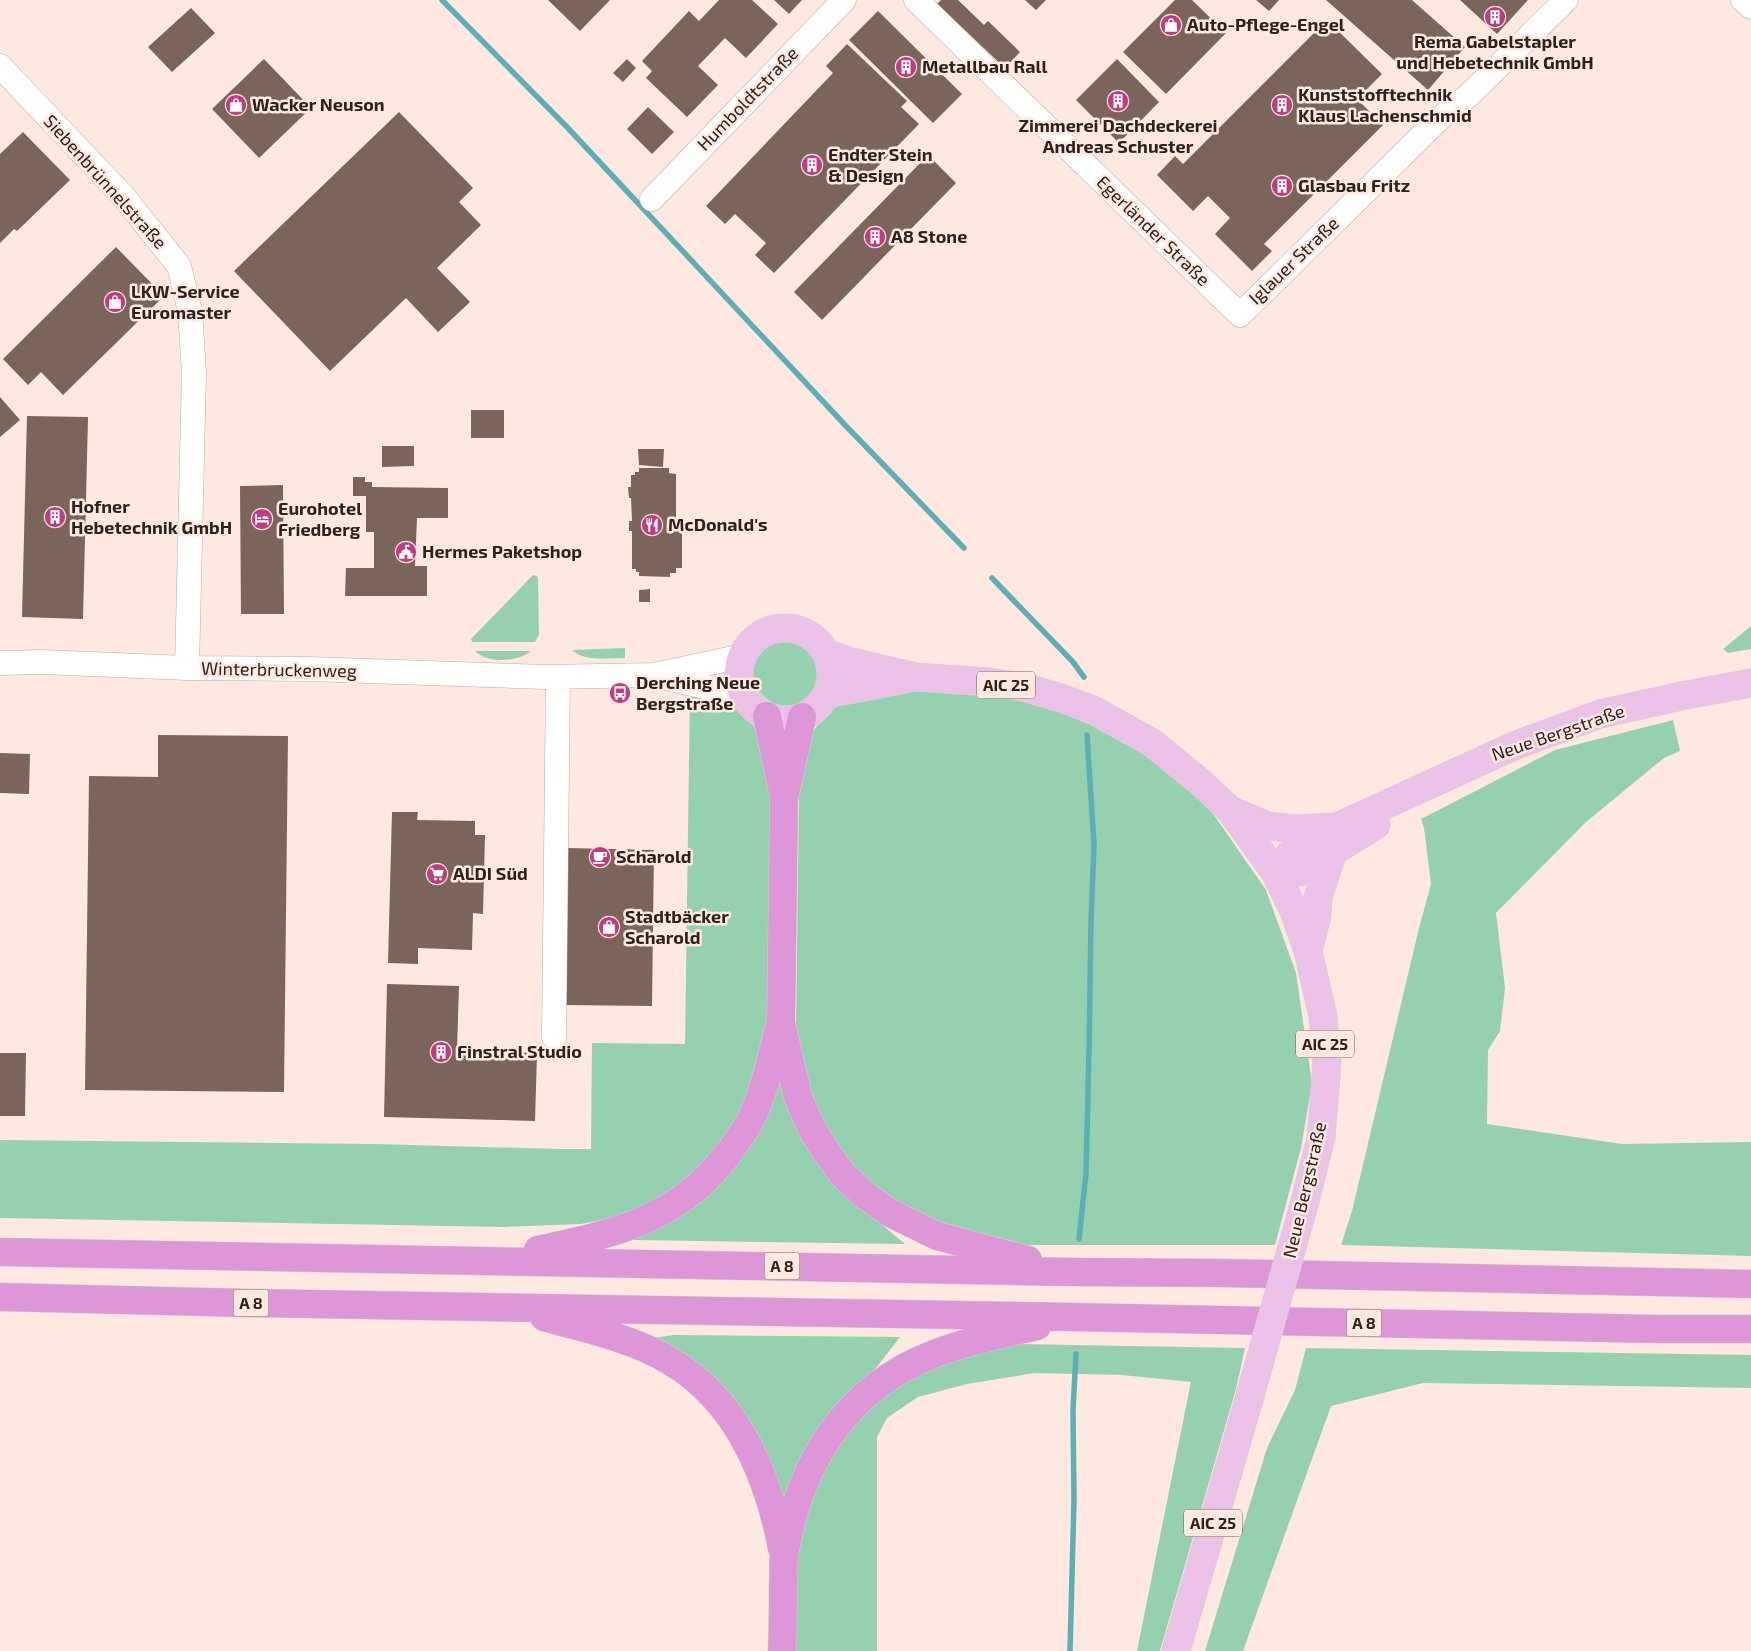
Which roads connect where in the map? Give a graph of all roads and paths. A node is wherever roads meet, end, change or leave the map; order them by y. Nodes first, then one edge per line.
1 (844, 0) edge
2 (916, 0) edge
3 (1566, 0) edge
4 (1743, 0) edge
5 (1751, 7) edge
6 (0, 66) edge
7 (652, 199) dead end
8 (1240, 315) joint
9 (826, 653) junction
10 (743, 656) junction
11 (0, 663) edge
12 (187, 668) junction
13 (654, 675) junction
14 (558, 677) junction
15 (916, 677) junction
16 (1751, 684) edge
17 (827, 694) junction
18 (745, 696) junction
19 (767, 716) junction
20 (802, 717) junction
21 (784, 798) junction
22 (1230, 810) junction
23 (1335, 840) junction
24 (1275, 872) junction
25 (1308, 951) junction
26 (781, 1023) junction
27 (554, 1037) dead end
28 (0, 1252) edge
29 (492, 1260) junction
30 (1072, 1272) junction
31 (1751, 1284) edge
32 (0, 1297) edge
33 (502, 1306) junction
34 (1072, 1317) junction
35 (1751, 1329) edge
36 (784, 1557) junction
37 (782, 1651) edge
38 (1176, 1651) edge

1 - 7 street, Humboldtstraße
2 - 8 street, Egerländer Straße
3 - 8 street, Iglauer Straße
4 - 5 street
6 - 12 street, Siebenbrünnelstraße
9 - 10 main road
9 - 15 main road, AIC 25
9 - 17 main road
10 - 13 street, Winterbruckenweg
10 - 18 main road
11 - 12 street, Winterbruckenweg
12 - 14 street, Winterbruckenweg
13 - 14 street, Winterbruckenweg
13 - 18 street, Winterbruckenweg
14 - 27 street
15 - 17 main road, AIC 25
15 - 22 main road, AIC 25
16 - 23 main road, Neue Bergstraße / AIC 25
17 - 20 main road
18 - 19 main road
19 - 20 main road
19 - 21 highway
20 - 21 highway
21 - 26 highway
22 - 23 main road, AIC 25
22 - 24 main road, AIC 25
23 - 24 main road, AIC 25
23 - 25 main road, AIC 25
24 - 25 main road, Neue Bergstraße / AIC 25
25 - 38 main road, Neue Bergstraße / AIC 25, bridge
26 - 29 highway
26 - 30 highway
28 - 29 highway, A 8
29 - 30 highway, A 8
30 - 31 highway, A 8
32 - 33 highway, A 8
33 - 34 highway, A 8
33 - 36 highway
34 - 35 highway, A 8
34 - 36 highway
36 - 37 highway

